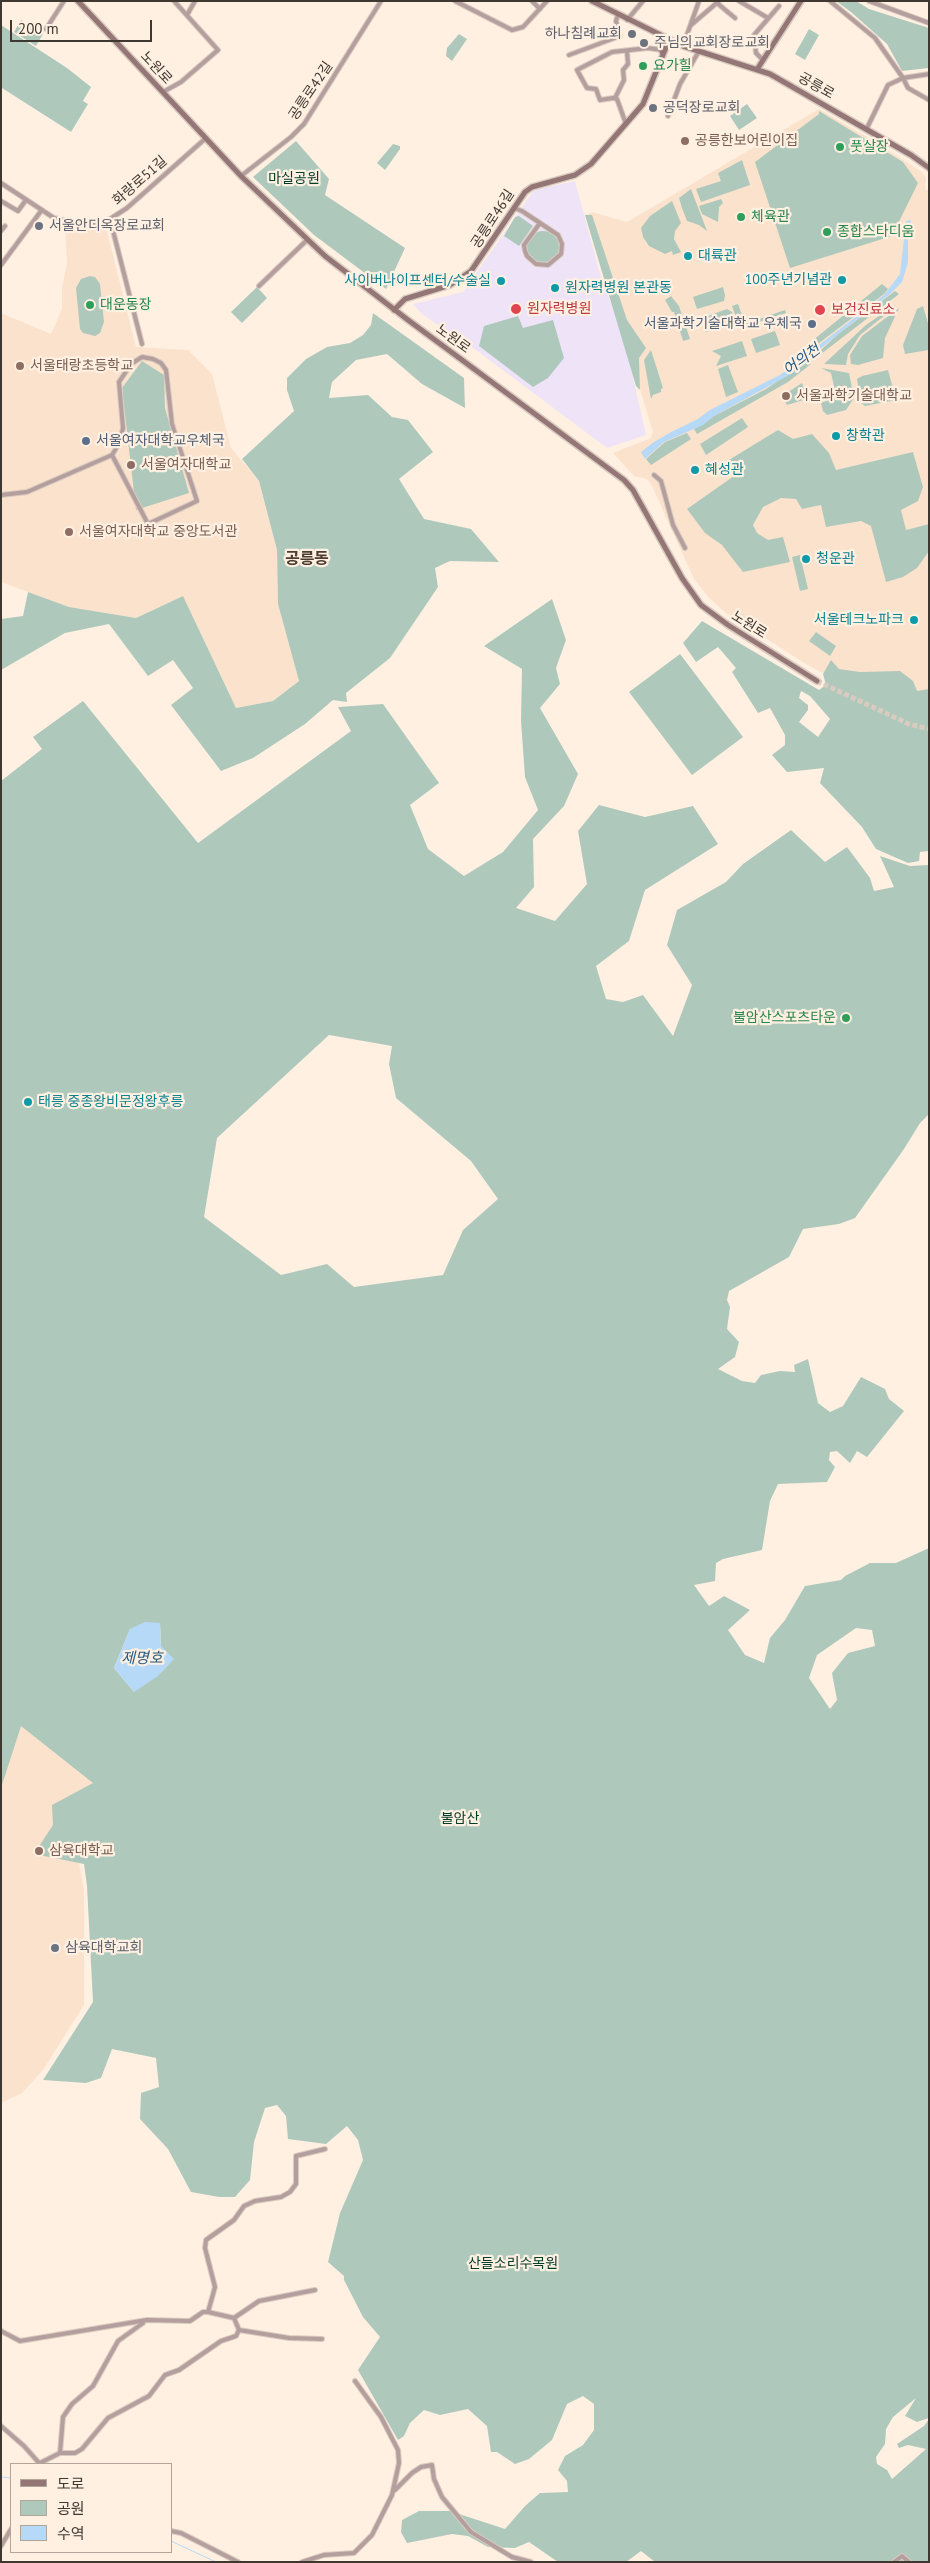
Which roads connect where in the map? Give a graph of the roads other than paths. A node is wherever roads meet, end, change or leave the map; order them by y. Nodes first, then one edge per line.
1 (64, 1) edge
2 (78, 1) edge
3 (174, 1) edge
4 (195, 1) edge
5 (381, 1) edge
6 (455, 1) edge
7 (532, 1) edge
8 (547, 1) edge
9 (592, 1) edge
10 (643, 1) edge
11 (699, 1) edge
12 (739, 1) edge
13 (801, 1) edge
14 (830, 1) edge
15 (718, 2) edge
16 (872, 2) edge
17 (601, 3) edge
18 (779, 6) dead end
19 (540, 9) junction
20 (187, 15) junction
21 (618, 15) junction
22 (735, 18) dead end
23 (768, 18) junction
24 (627, 20) junction
25 (929, 23) edge
26 (691, 25) junction
27 (46, 29) dead end
28 (658, 35) junction
29 (669, 40) junction
30 (602, 43) junction
31 (683, 46) junction
32 (627, 51) junction
33 (699, 51) junction
34 (606, 54) junction
35 (569, 55) dead end
36 (663, 55) junction
37 (763, 60) junction
38 (758, 68) junction
39 (929, 74) edge
40 (903, 78) junction
41 (163, 92) junction
42 (615, 98) junction
43 (929, 100) edge
44 (668, 116) dead end
45 (626, 124) junction
46 (866, 128) junction
47 (206, 138) junction
48 (929, 168) edge
49 (241, 176) junction
50 (1, 183) edge
51 (26, 200) junction
52 (1, 201) edge
53 (514, 208) junction
54 (41, 211) junction
55 (110, 220) junction
56 (540, 223) junction
57 (5, 226) dead end
58 (1, 231) edge
59 (308, 240) junction
60 (1, 265) edge
61 (259, 286) dead end
62 (394, 310) junction
63 (142, 344) dead end
64 (112, 455) junction
65 (654, 475) dead end
66 (1, 495) edge
67 (685, 548) dead end
68 (817, 681) tunnel mouth
69 (325, 2149) dead end
70 (315, 2290) dead end
71 (208, 2312) junction
72 (234, 2318) junction
73 (147, 2320) junction
74 (239, 2330) junction
75 (1, 2331) edge
76 (322, 2339) dead end
77 (355, 2381) dead end
78 (1, 2426) edge
79 (60, 2453) junction
80 (39, 2463) edge
81 (42, 2463) edge
82 (393, 2491) junction
83 (10, 2530) edge
84 (172, 2531) edge
85 (1, 2546) edge
86 (238, 2562) edge
87 (302, 2562) edge
88 (531, 2562) edge
89 (894, 2562) edge
90 (909, 2562) edge

1 - 27 street
2 - 41 main road, 노원로
3 - 20 street
4 - 20 street
5 - 49 street, 공릉로42길
6 - 19 street
7 - 19 street
8 - 19 street
9 - 17 main road, 공릉로
10 - 24 street
11 - 26 street
12 - 23 street
13 - 37 main road
14 - 40 street
15 - 22 street
15 - 26 street
16 - 25 street
17 - 21 main road, 공릉로
18 - 23 street
20 - 41 street
21 - 24 main road, 공릉로
21 - 30 street
23 - 37 street
24 - 28 main road, 공릉로
26 - 31 street
28 - 29 main road, 공릉로
28 - 36 main road
29 - 31 main road, 공릉로
29 - 36 main road, 공릉로46길
30 - 34 street
30 - 35 street
31 - 33 main road, 공릉로
32 - 34 street
32 - 36 street
32 - 42 street
33 - 38 main road, 공릉로
33 - 44 street
34 - 42 street
36 - 45 main road, 공릉로46길
37 - 38 main road
38 - 46 main road, 공릉로
39 - 40 street
40 - 43 street
40 - 46 street
41 - 47 main road, 노원로
42 - 45 street
45 - 53 main road, 공릉로46길
46 - 48 main road, 공릉로
47 - 49 main road, 노원로
47 - 55 street, 화랑로51길
49 - 59 main road, 노원로
50 - 51 street, 화랑로51길
51 - 52 street
51 - 54 street, 화랑로51길
53 - 56 street
53 - 62 main road, 공릉로46길
54 - 55 street, 화랑로51길
54 - 60 street
55 - 63 street
56 - 56 street
57 - 58 street
59 - 61 street
59 - 62 main road, 노원로
62 - 68 main road, 노원로
64 - 64 street
64 - 66 street
65 - 67 street
69 - 71 street
70 - 72 street
71 - 72 street
71 - 73 street
72 - 74 street
73 - 75 street
73 - 79 street
74 - 76 street
74 - 79 street
77 - 82 street
78 - 80 street
79 - 81 street
82 - 87 street
82 - 88 street
83 - 85 street
84 - 86 street
89 - 90 street

